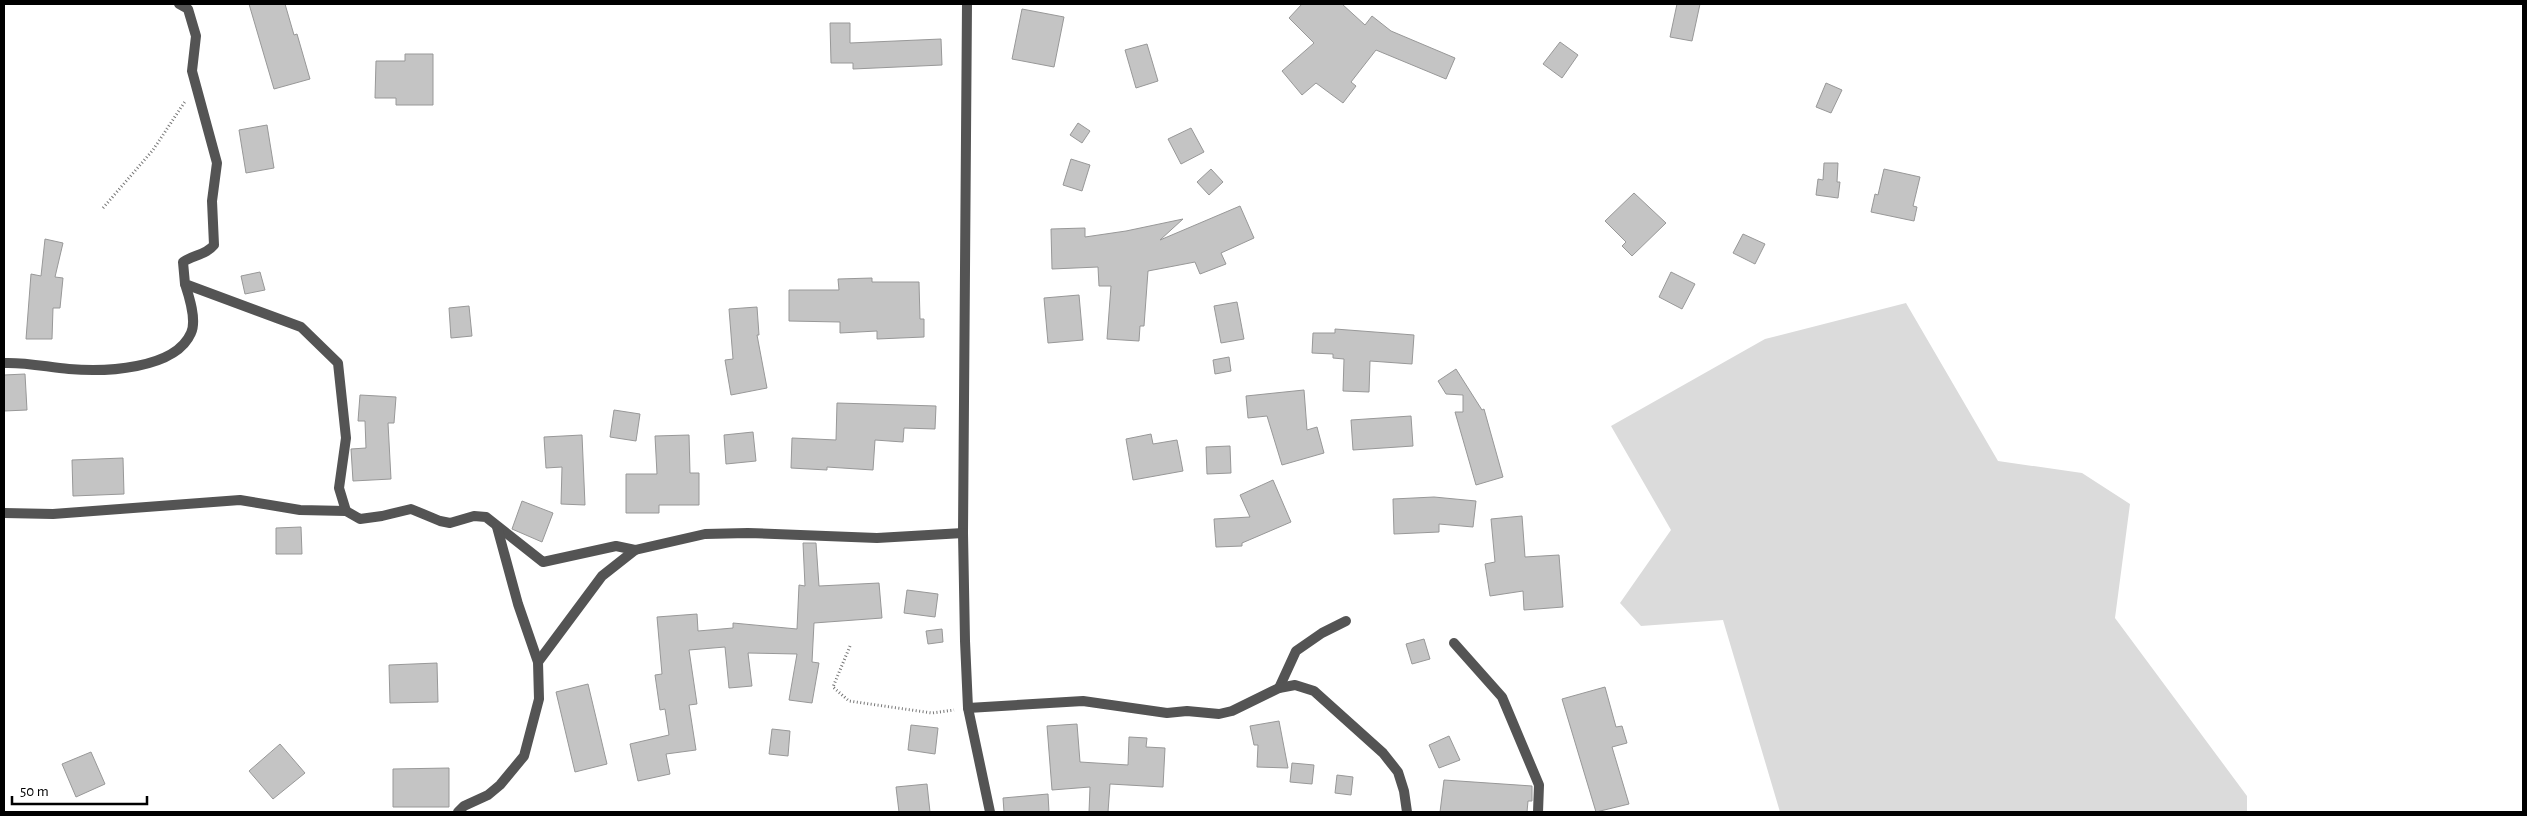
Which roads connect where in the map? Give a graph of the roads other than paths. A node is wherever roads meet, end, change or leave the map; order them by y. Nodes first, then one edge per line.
1 (179, 4) edge
2 (967, 4) edge
3 (185, 284) junction
4 (4, 363) edge
5 (346, 511) junction
6 (4, 513) edge
7 (497, 527) junction
8 (963, 533) junction
9 (635, 550) junction
10 (1346, 621) dead end
11 (1454, 643) dead end
12 (538, 662) junction
13 (1279, 688) junction
14 (968, 708) junction
15 (458, 812) edge
16 (990, 812) edge
17 (1407, 812) edge
18 (1538, 812) edge

1 - 3 street
2 - 8 street
3 - 4 street
3 - 5 street
5 - 6 street
5 - 7 street
7 - 9 street
7 - 12 street
8 - 9 street
8 - 14 street
9 - 12 street
10 - 13 street
11 - 18 street
12 - 15 street
13 - 14 street
13 - 17 street
14 - 16 street

